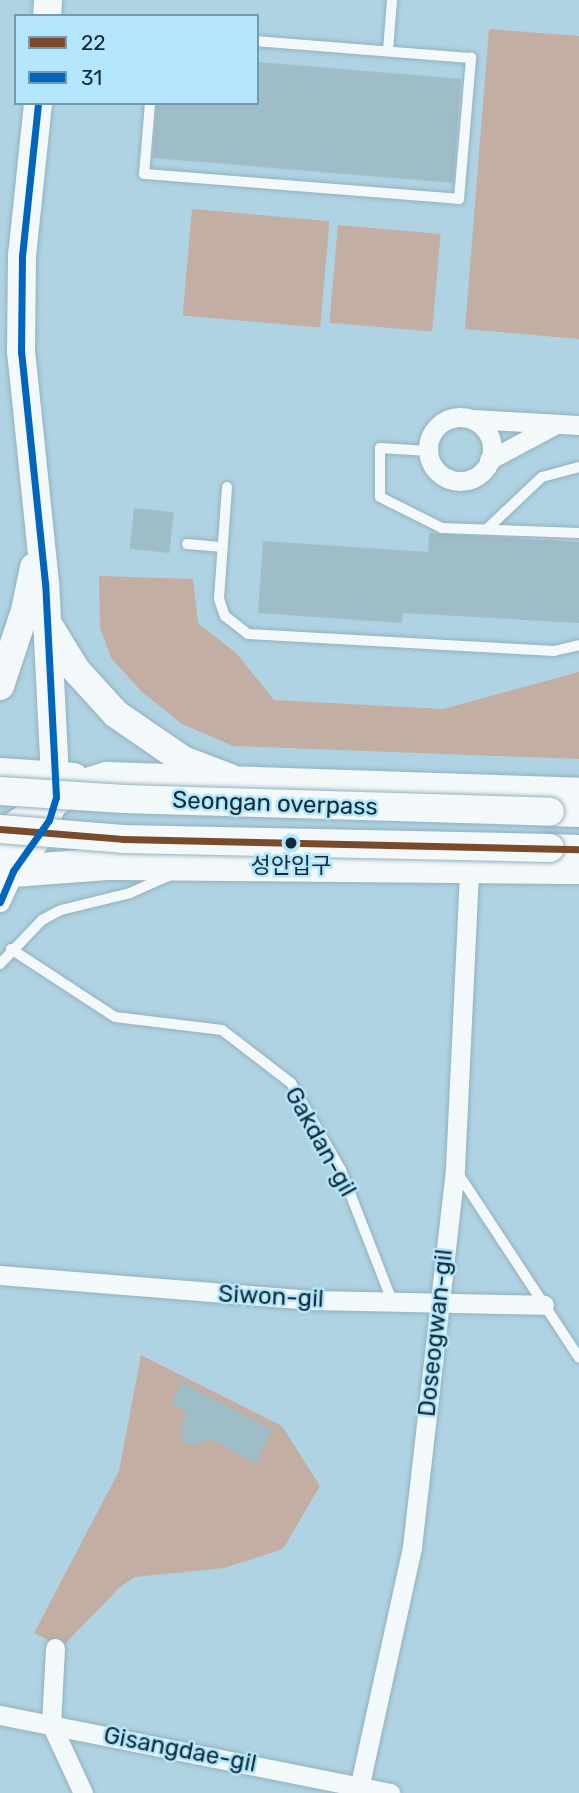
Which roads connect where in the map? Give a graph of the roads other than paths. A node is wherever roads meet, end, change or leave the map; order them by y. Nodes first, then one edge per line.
1 (392, 0) edge
2 (259, 41) edge
3 (388, 51) junction
4 (38, 105) edge
5 (150, 105) edge
6 (472, 419) junction
7 (557, 424) junction
8 (579, 425) edge
9 (429, 451) junction
10 (489, 460) junction
11 (579, 467) edge
12 (227, 487) dead end
13 (488, 528) junction
14 (579, 533) edge
15 (187, 544) dead end
16 (223, 547) junction
17 (36, 617) junction
18 (579, 645) edge
19 (0, 659) edge
20 (0, 686) edge
21 (0, 772) edge
22 (242, 782) junction
23 (56, 787) junction
24 (0, 791) edge
25 (579, 794) edge
26 (579, 813) edge
27 (0, 829) edge
28 (579, 849) edge
29 (107, 864) junction
30 (202, 865) junction
31 (469, 868) junction
32 (579, 868) edge
33 (4, 871) edge
34 (11, 949) junction
35 (0, 964) edge
36 (455, 1169) junction
37 (0, 1275) edge
38 (391, 1301) junction
39 (439, 1302) junction
40 (544, 1305) junction
41 (579, 1358) edge
42 (55, 1648) dead end
43 (0, 1715) edge
44 (51, 1724) junction
45 (359, 1790) edge
46 (83, 1793) edge
47 (390, 1793) edge

1 - 3 lane
2 - 3 lane
3 - 5 lane
4 - 17 main road
6 - 7 street
6 - 9 street
6 - 10 street
7 - 8 street
7 - 10 street
9 - 10 street
9 - 13 lane
11 - 13 lane
12 - 16 lane
13 - 14 lane
15 - 16 lane
16 - 18 lane
17 - 19 main road
17 - 20 main road
17 - 22 main road
17 - 23 main road
21 - 23 main road
22 - 23 main road
22 - 25 main road
23 - 29 main road
23 - 33 main road
24 - 26 main road, Seongan overpass, bridge
27 - 28 main road, Seongan overpass, bridge
29 - 30 main road
29 - 33 main road
30 - 31 main road
30 - 34 lane
31 - 32 main road
31 - 36 street, Doseogwan-gil
34 - 35 lane
34 - 38 lane, Gakdan-gil
36 - 39 street, Doseogwan-gil
36 - 40 lane
37 - 38 street, Siwon-gil
38 - 39 street, Siwon-gil
39 - 40 street, Siwon-gil
39 - 45 street, Doseogwan-gil
40 - 41 lane
42 - 44 street
43 - 44 street, Gisangdae-gil
44 - 45 street, Gisangdae-gil
44 - 46 street
45 - 47 street, Gisangdae-gil

